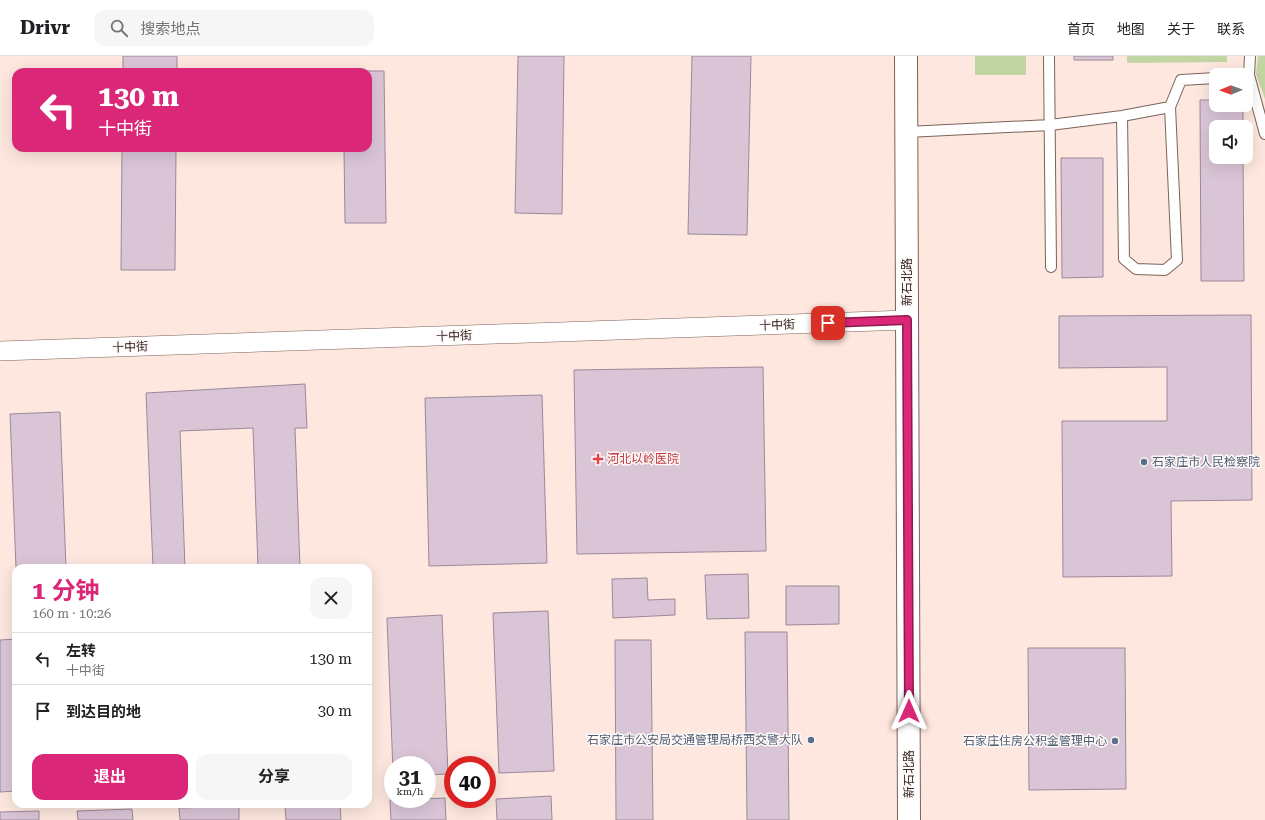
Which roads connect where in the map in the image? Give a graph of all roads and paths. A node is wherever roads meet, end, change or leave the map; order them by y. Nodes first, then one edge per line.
1 (906, 56) edge
2 (1049, 56) edge
3 (1250, 56) edge
4 (1249, 68) edge
5 (1209, 78) edge
6 (1253, 93) edge
7 (1170, 107) junction
8 (1122, 116) junction
9 (1050, 125) junction
10 (907, 132) junction
11 (1265, 134) edge
12 (1051, 267) dead end
13 (907, 320) junction
14 (0, 351) edge
15 (909, 820) edge

1 - 10 street, 新石北路
2 - 9 lane
3 - 4 lane
5 - 7 lane
6 - 11 lane
7 - 8 lane
7 - 8 lane
8 - 9 lane
9 - 10 lane
9 - 12 lane
10 - 13 street, 新石北路
13 - 14 street, 十中街
13 - 15 street, 新石北路

